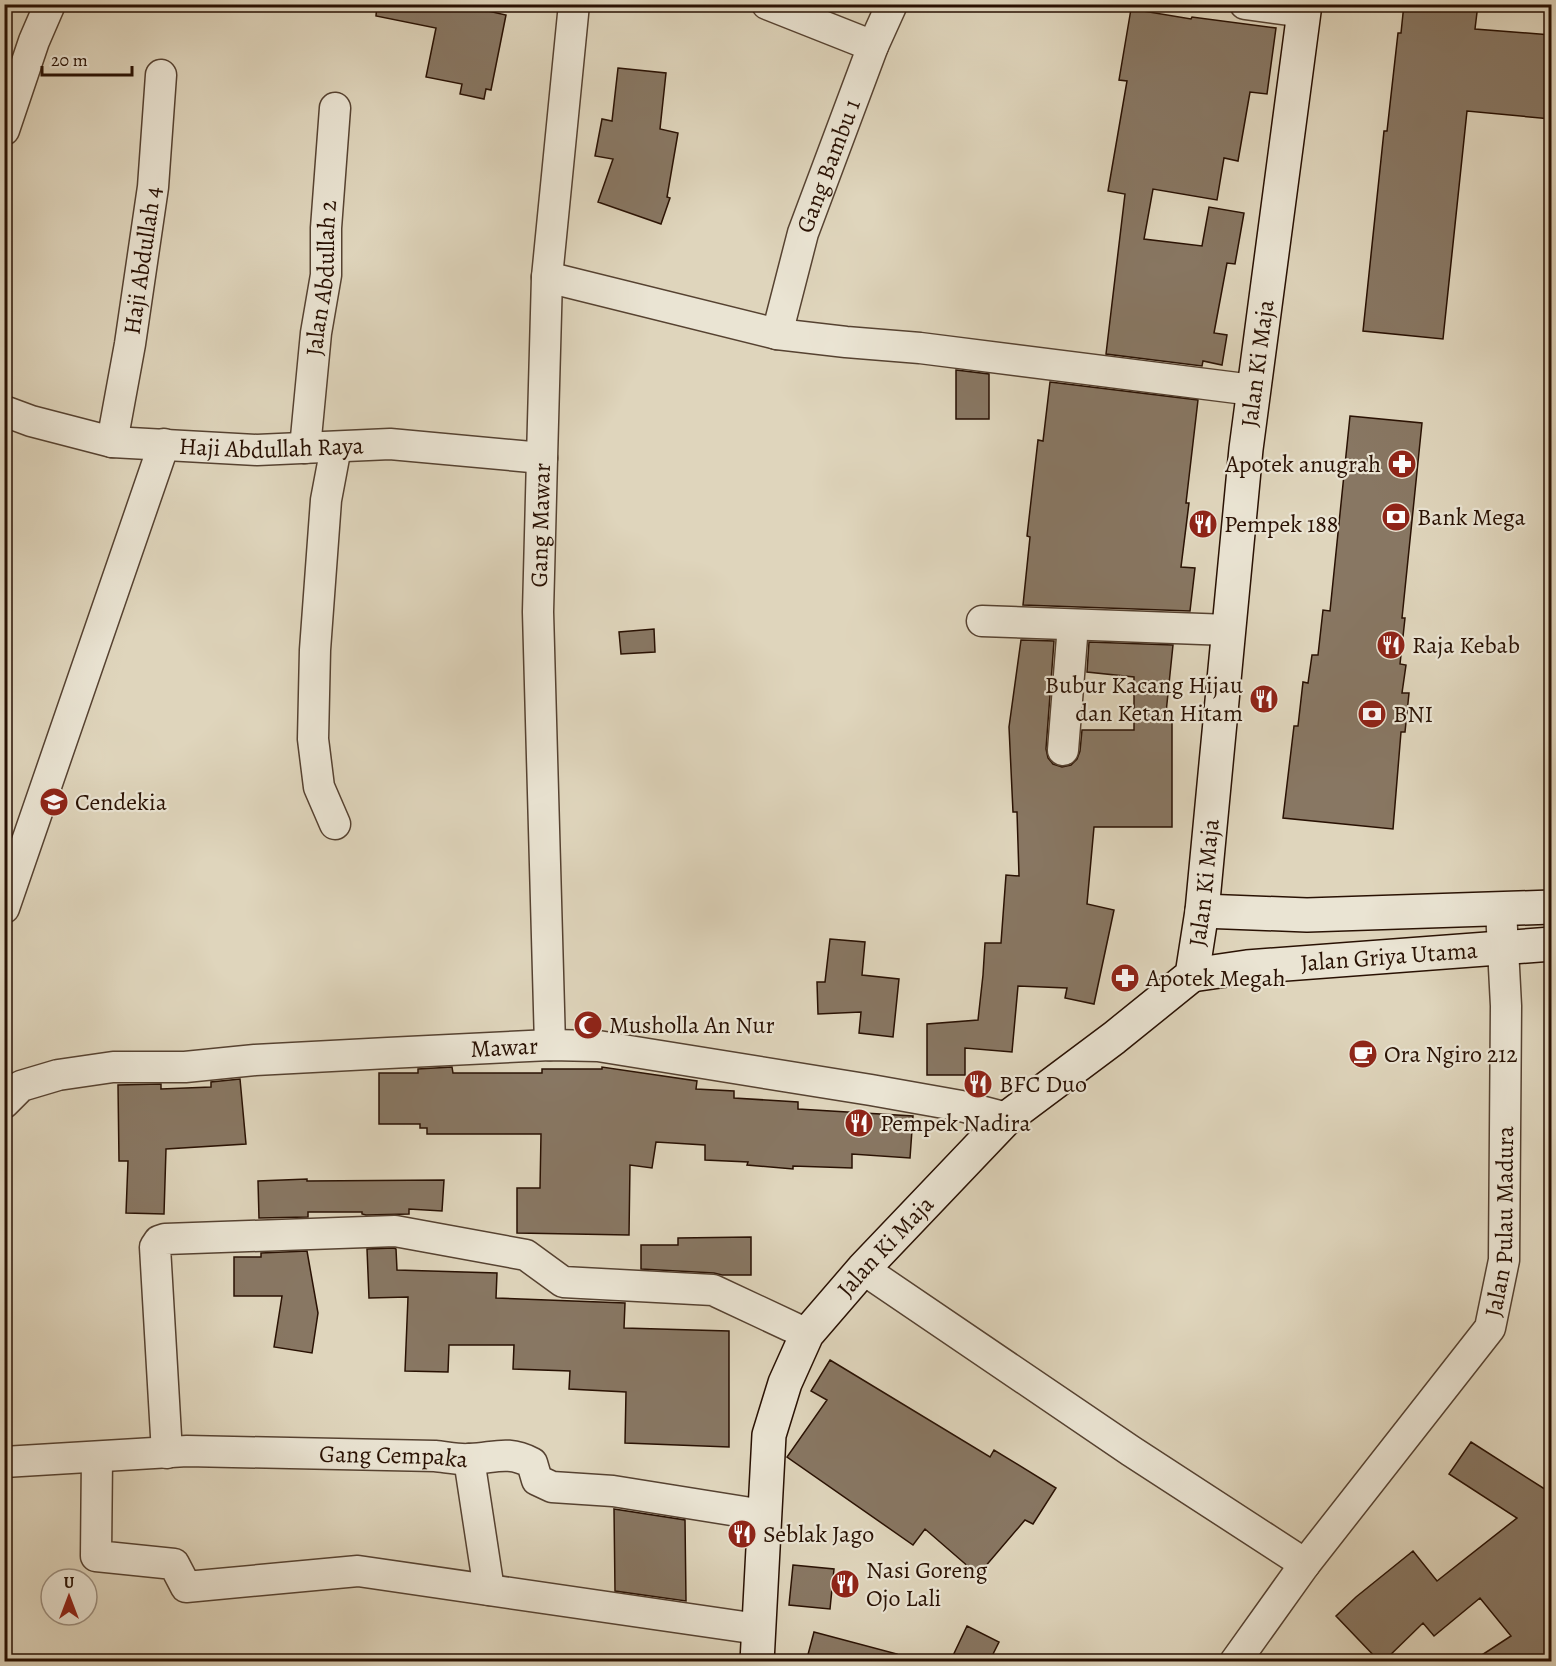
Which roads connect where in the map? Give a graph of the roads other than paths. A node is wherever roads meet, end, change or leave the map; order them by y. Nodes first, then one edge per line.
1 (50, 4) edge
2 (573, 4) edge
3 (767, 4) edge
4 (892, 4) edge
5 (1245, 4) edge
6 (1305, 8) edge
7 (873, 46) junction
8 (161, 75) dead end
9 (335, 108) dead end
10 (4, 130) edge
11 (547, 277) junction
12 (777, 334) junction
13 (1253, 390) junction
14 (4, 411) edge
15 (112, 442) junction
16 (164, 444) junction
17 (336, 447) junction
18 (305, 448) junction
19 (542, 458) junction
20 (982, 621) dead end
21 (1073, 625) junction
22 (1228, 630) junction
23 (1063, 750) dead end
24 (335, 824) dead end
25 (1551, 907) edge
26 (4, 908) edge
27 (1202, 910) junction
28 (1501, 910) junction
29 (1551, 944) edge
30 (1503, 947) junction
31 (1192, 975) junction
32 (550, 1046) junction
33 (4, 1103) edge
34 (1007, 1118) junction
35 (863, 1269) junction
36 (807, 1334) junction
37 (168, 1453) junction
38 (97, 1456) junction
39 (469, 1459) junction
40 (4, 1462) edge
41 (763, 1515) junction
42 (1305, 1564) junction
43 (489, 1590) junction
44 (758, 1629) junction
45 (757, 1662) edge
46 (1235, 1662) edge

1 - 10 street
2 - 11 street, Gang Mawar
3 - 7 street
4 - 7 street, Gang Bambu 1
5 - 6 street
6 - 13 main road, Jalan Ki Maja
7 - 12 street, Gang Bambu 1
8 - 15 street, Haji Abdullah 4
9 - 18 street, Jalan Abdullah 2
11 - 12 street
11 - 19 street, Gang Mawar
12 - 13 street
13 - 22 main road, Jalan Ki Maja
14 - 15 street, Haji Abdullah Raya
15 - 16 street, Haji Abdullah Raya
16 - 18 street, Haji Abdullah Raya
16 - 26 street
17 - 18 street, Haji Abdullah Raya
17 - 19 street, Haji Abdullah Raya
17 - 24 street
19 - 32 street, Gang Mawar
20 - 21 street
21 - 22 street
21 - 23 street
22 - 27 main road, Jalan Ki Maja
25 - 28 main road, Jalan Griya Utama
27 - 28 main road, Jalan Griya Utama
27 - 31 main road, Jalan Ki Maja
28 - 30 street, Jalan Pulau Madura
29 - 30 main road, Jalan Griya Utama
30 - 31 main road, Jalan Griya Utama
30 - 42 street, Jalan Pulau Madura
31 - 34 main road, Jalan Ki Maja
32 - 33 street, Mawar
32 - 34 street, Mawar
34 - 35 main road, Jalan Ki Maja
35 - 36 main road, Jalan Ki Maja
35 - 42 street
36 - 37 street
36 - 41 main road, Jalan Ki Maja
37 - 38 street, Gang Cempaka
37 - 39 street, Gang Cempaka
38 - 40 street, Gang Cempaka
38 - 43 street
39 - 41 street, Gang Cempaka
39 - 43 street
41 - 44 main road, Jalan Ki Maja
42 - 46 street, Jalan Pulau Madura
43 - 44 street
44 - 45 main road, Jalan Ki Maja

